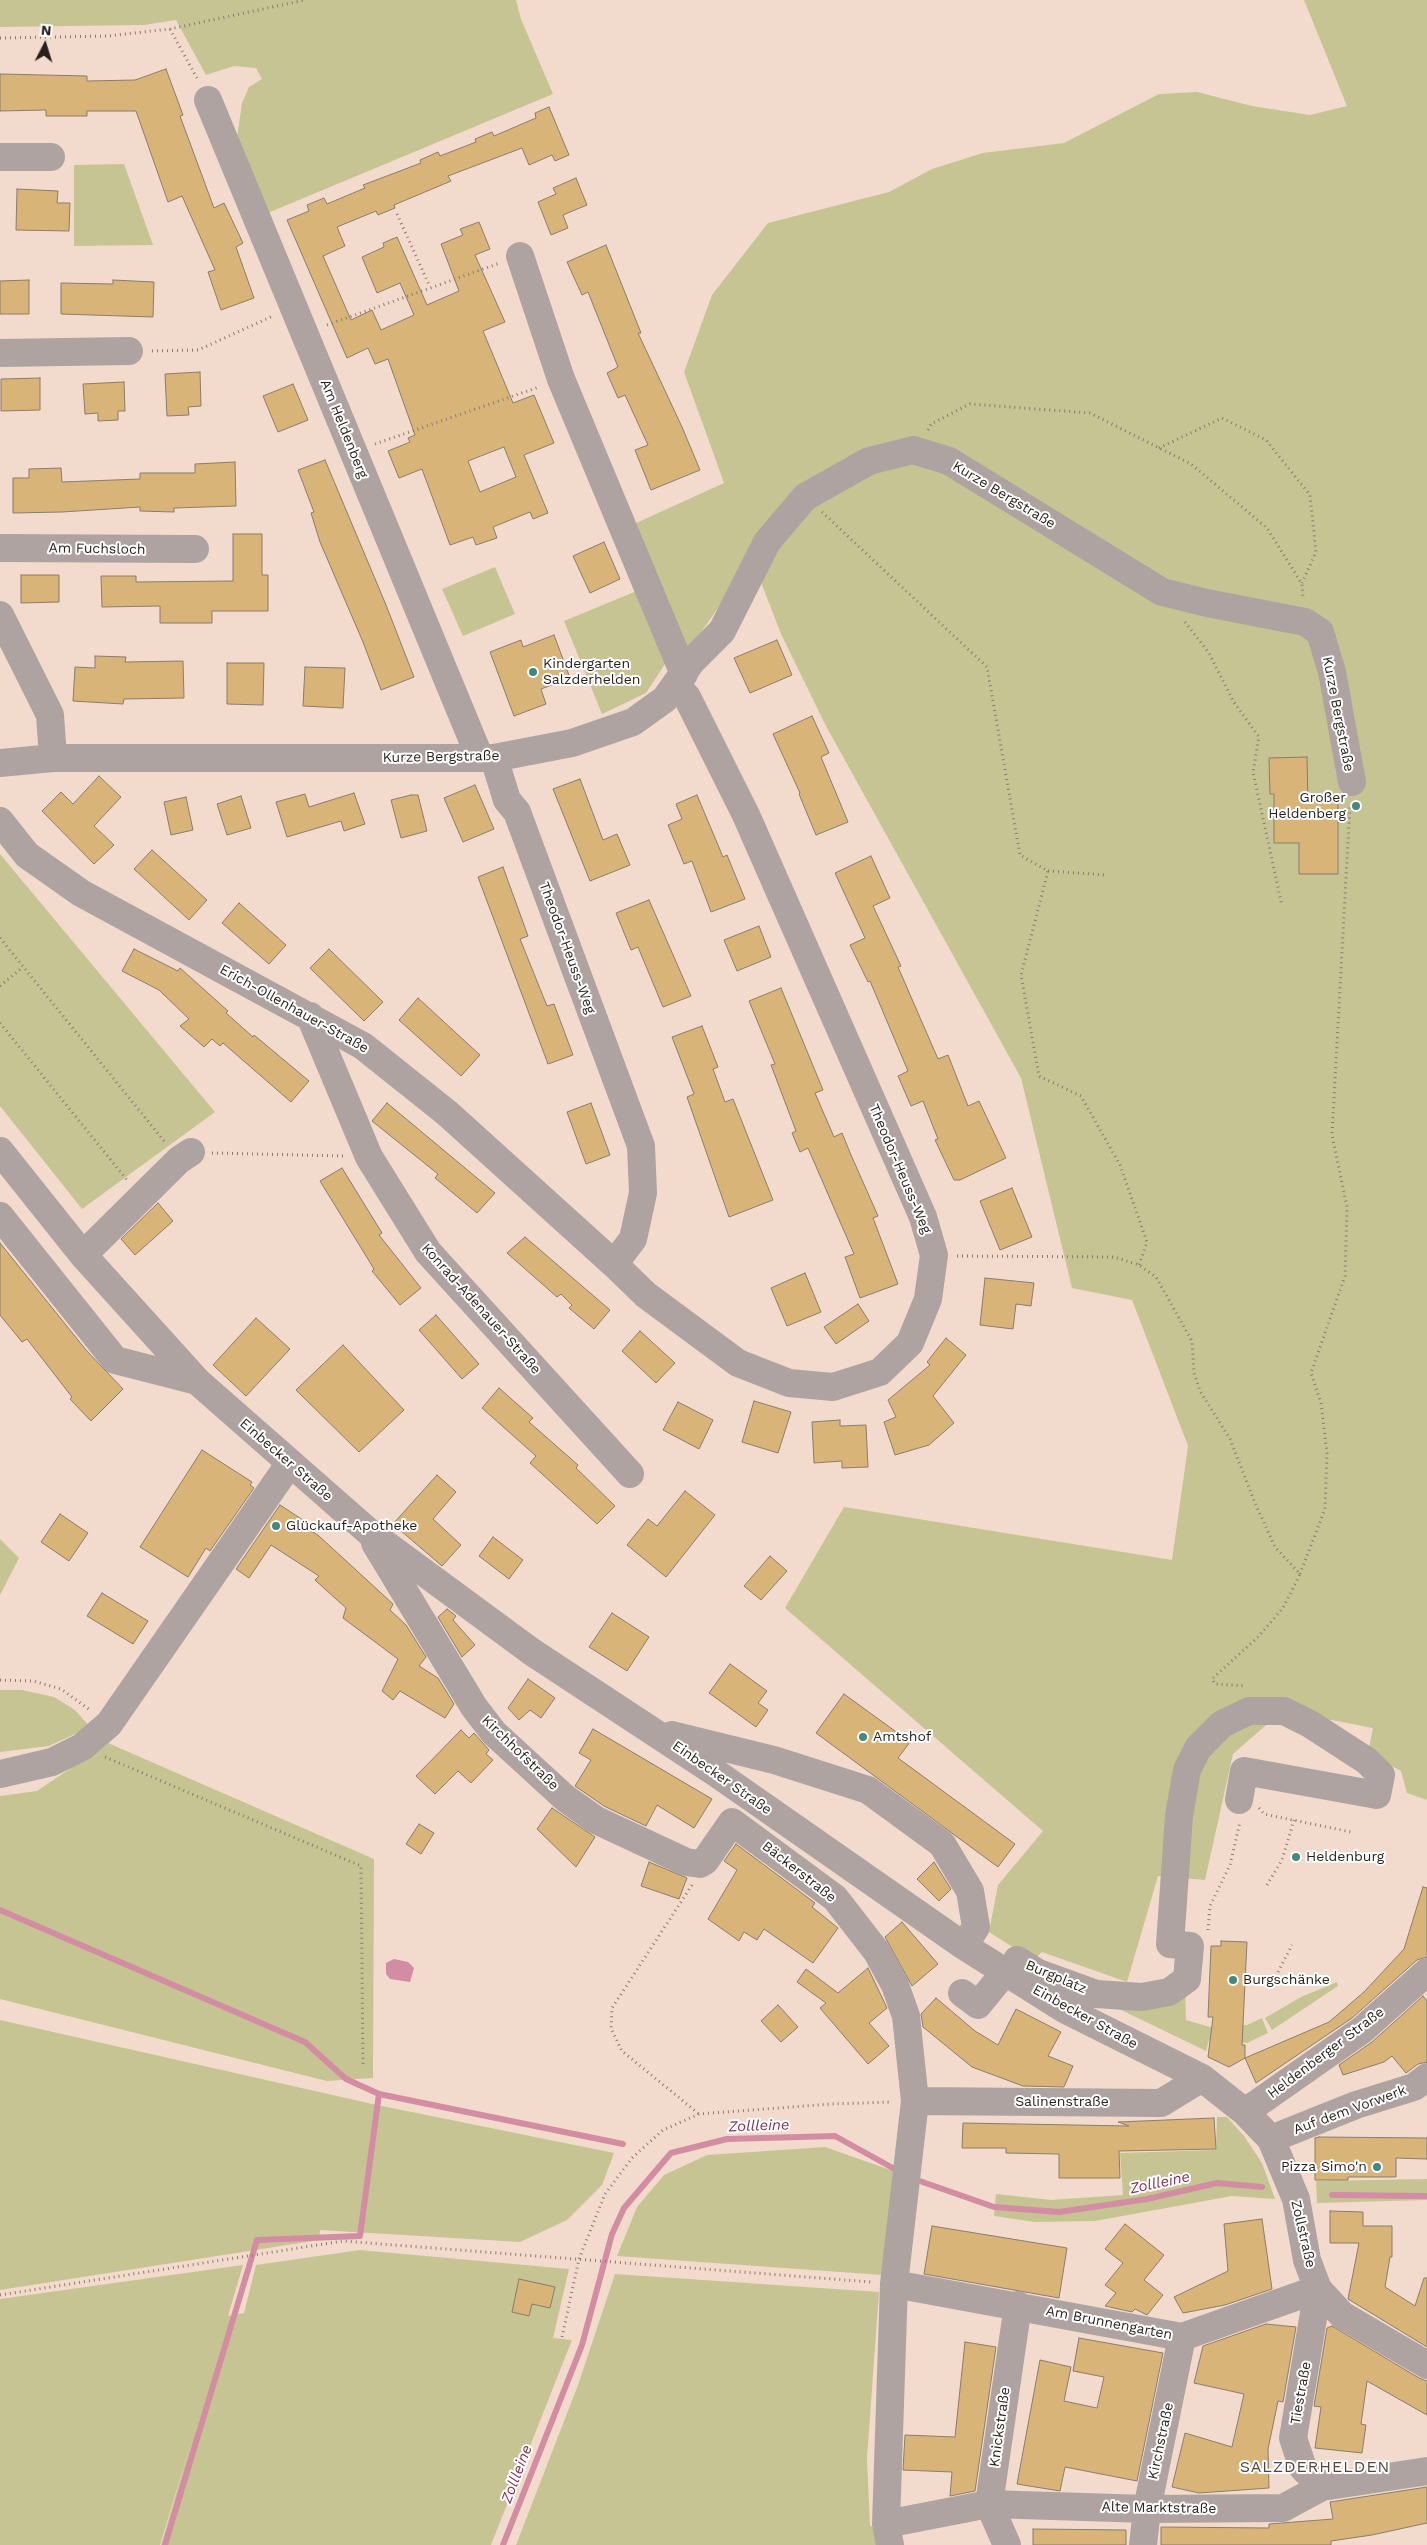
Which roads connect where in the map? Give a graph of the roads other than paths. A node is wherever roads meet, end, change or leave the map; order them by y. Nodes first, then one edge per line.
1 (208, 100) road end
2 (50, 156) dead end
3 (0, 157) edge
4 (520, 256) road end
5 (129, 351) road end
6 (0, 353) edge
7 (0, 548) edge
8 (195, 550) dead end
9 (0, 615) edge
10 (680, 680) junction
11 (53, 758) junction
12 (487, 758) junction
13 (0, 763) edge
14 (1352, 782) road end
15 (0, 821) edge
16 (310, 1016) junction
17 (0, 1151) edge
18 (185, 1156) road end
19 (0, 1216) edge
20 (83, 1255) junction
21 (614, 1264) junction
22 (197, 1381) junction
23 (290, 1464) junction
24 (630, 1474) dead end
25 (369, 1532) junction
26 (655, 1731) junction
27 (0, 1774) edge
28 (733, 1786) junction
29 (1241, 1803) road end
30 (732, 1822) junction
31 (964, 1946) junction
32 (1004, 1972) junction
33 (1427, 1972) edge
34 (962, 1993) dead end
35 (1427, 2077) edge
36 (1202, 2078) junction
37 (915, 2101) junction
38 (1245, 2112) junction
39 (1271, 2139) junction
40 (894, 2284) junction
41 (1318, 2290) junction
42 (1018, 2306) junction
43 (1182, 2337) junction
44 (1427, 2365) edge
45 (1427, 2471) edge
46 (1322, 2487) junction
47 (989, 2504) junction
48 (1147, 2509) junction
49 (888, 2535) edge
50 (1007, 2545) edge
51 (1143, 2545) edge

1 - 12 street, Am Heldenberg
2 - 3 street
4 - 10 street
5 - 6 street
7 - 8 street, Am Fuchsloch
9 - 11 street
10 - 12 street, Kurze Bergstraße
10 - 14 street, Kurze Bergstraße
10 - 21 street, Theodor-Heuss-Weg
11 - 12 street, Kurze Bergstraße
11 - 13 street, Kurze Bergstraße
12 - 21 street, Theodor-Heuss-Weg
15 - 16 street, Erich-Ollenhauer-Straße
16 - 21 street, Erich-Ollenhauer-Straße
16 - 24 street, Konrad-Adenauer-Straße
17 - 20 street, Einbecker Straße
18 - 20 street
19 - 22 street, Einbecker Straße
20 - 22 street, Einbecker Straße
22 - 23 street, Einbecker Straße
23 - 25 street, Einbecker Straße
23 - 27 street
25 - 26 street, Einbecker Straße
25 - 30 street, Kirchhofstraße
26 - 28 street, Einbecker Straße
26 - 31 street
28 - 30 street
28 - 31 street, Einbecker Straße
29 - 31 street, Burgplatz
30 - 37 street, Bäckerstraße
31 - 32 street, Einbecker Straße
32 - 34 street
32 - 36 street, Einbecker Straße
33 - 38 street, Heldenberger Straße
35 - 39 street, Auf dem Vorwerk
36 - 37 street, Salinenstraße
36 - 38 street, Einbecker Straße
37 - 40 street, Bäckerstraße
38 - 39 street, Einbecker Straße
39 - 41 street, Zollstraße
40 - 42 street, Am Brunnengarten
40 - 49 street, Bäckerstraße
41 - 43 street, Am Brunnengarten
41 - 44 street, Zollstraße
41 - 46 street, Tiestraße
42 - 43 street, Am Brunnengarten
42 - 47 street, Knickstraße
43 - 48 street, Kirchstraße
45 - 46 street, Alte Marktstraße
46 - 48 street, Alte Marktstraße
47 - 48 street, Alte Marktstraße
47 - 49 street, Alte Marktstraße
47 - 50 street
48 - 51 street, Kirchstraße

